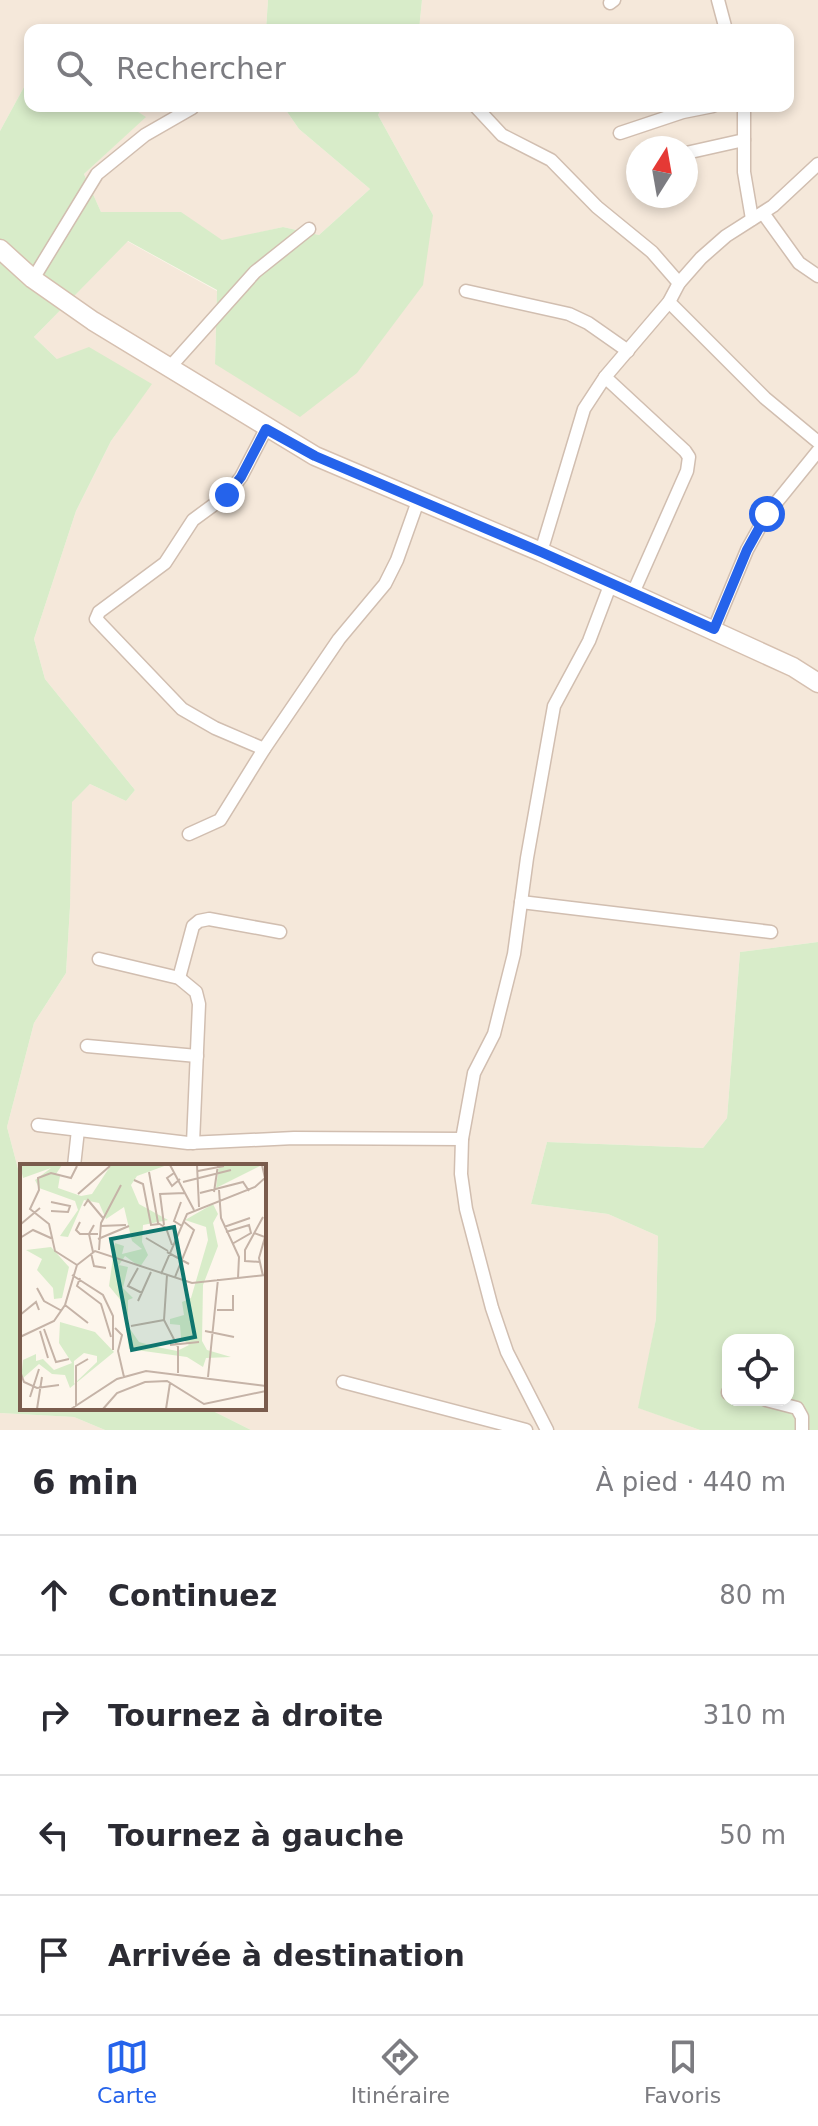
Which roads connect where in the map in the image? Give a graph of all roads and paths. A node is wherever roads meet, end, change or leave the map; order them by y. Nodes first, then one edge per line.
1 (718, 0) edge
2 (724, 24) edge
3 (185, 112) edge
4 (481, 112) edge
5 (683, 112) edge
6 (744, 112) edge
7 (620, 133) dead end
8 (744, 140) junction
9 (698, 150) edge
10 (818, 164) edge
11 (757, 216) junction
12 (309, 229) dead end
13 (0, 249) edge
14 (818, 276) edge
15 (33, 279) junction
16 (679, 283) junction
17 (466, 291) dead end
18 (669, 302) junction
19 (628, 351) junction
20 (170, 367) junction
21 (605, 377) junction
22 (266, 429) junction
23 (818, 442) edge
24 (818, 451) edge
25 (418, 501) junction
26 (541, 552) junction
27 (611, 583) junction
28 (633, 593) junction
29 (714, 629) junction
30 (818, 683) edge
31 (264, 749) junction
32 (189, 834) dead end
33 (521, 902) junction
34 (280, 932) dead end
35 (771, 932) dead end
36 (99, 959) dead end
37 (179, 978) junction
38 (87, 1046) dead end
39 (197, 1056) junction
40 (38, 1125) dead end
41 (78, 1130) junction
42 (462, 1139) junction
43 (193, 1143) junction
44 (74, 1164) edge
45 (343, 1382) dead end
46 (789, 1406) edge
47 (526, 1430) edge
48 (547, 1430) edge
49 (802, 1430) edge

1 - 2 street
3 - 15 street
4 - 16 street
5 - 7 street
6 - 8 street
8 - 9 street
8 - 11 street
10 - 11 street
11 - 14 street
11 - 16 street
12 - 20 street
13 - 15 street
15 - 20 street
16 - 18 street
17 - 19 street
18 - 19 street
18 - 23 street
19 - 21 street
20 - 22 street
21 - 26 street
21 - 28 street
22 - 25 street
22 - 31 street
24 - 29 street
25 - 26 street
25 - 31 street
26 - 27 street
27 - 28 street
27 - 33 street
28 - 29 street
29 - 30 street
31 - 32 street
33 - 35 street
33 - 42 street
34 - 37 street
36 - 37 street
37 - 39 street
38 - 39 street
39 - 43 street
40 - 41 street
41 - 43 street
41 - 44 street
42 - 43 street
42 - 48 street
45 - 47 street
46 - 49 street

